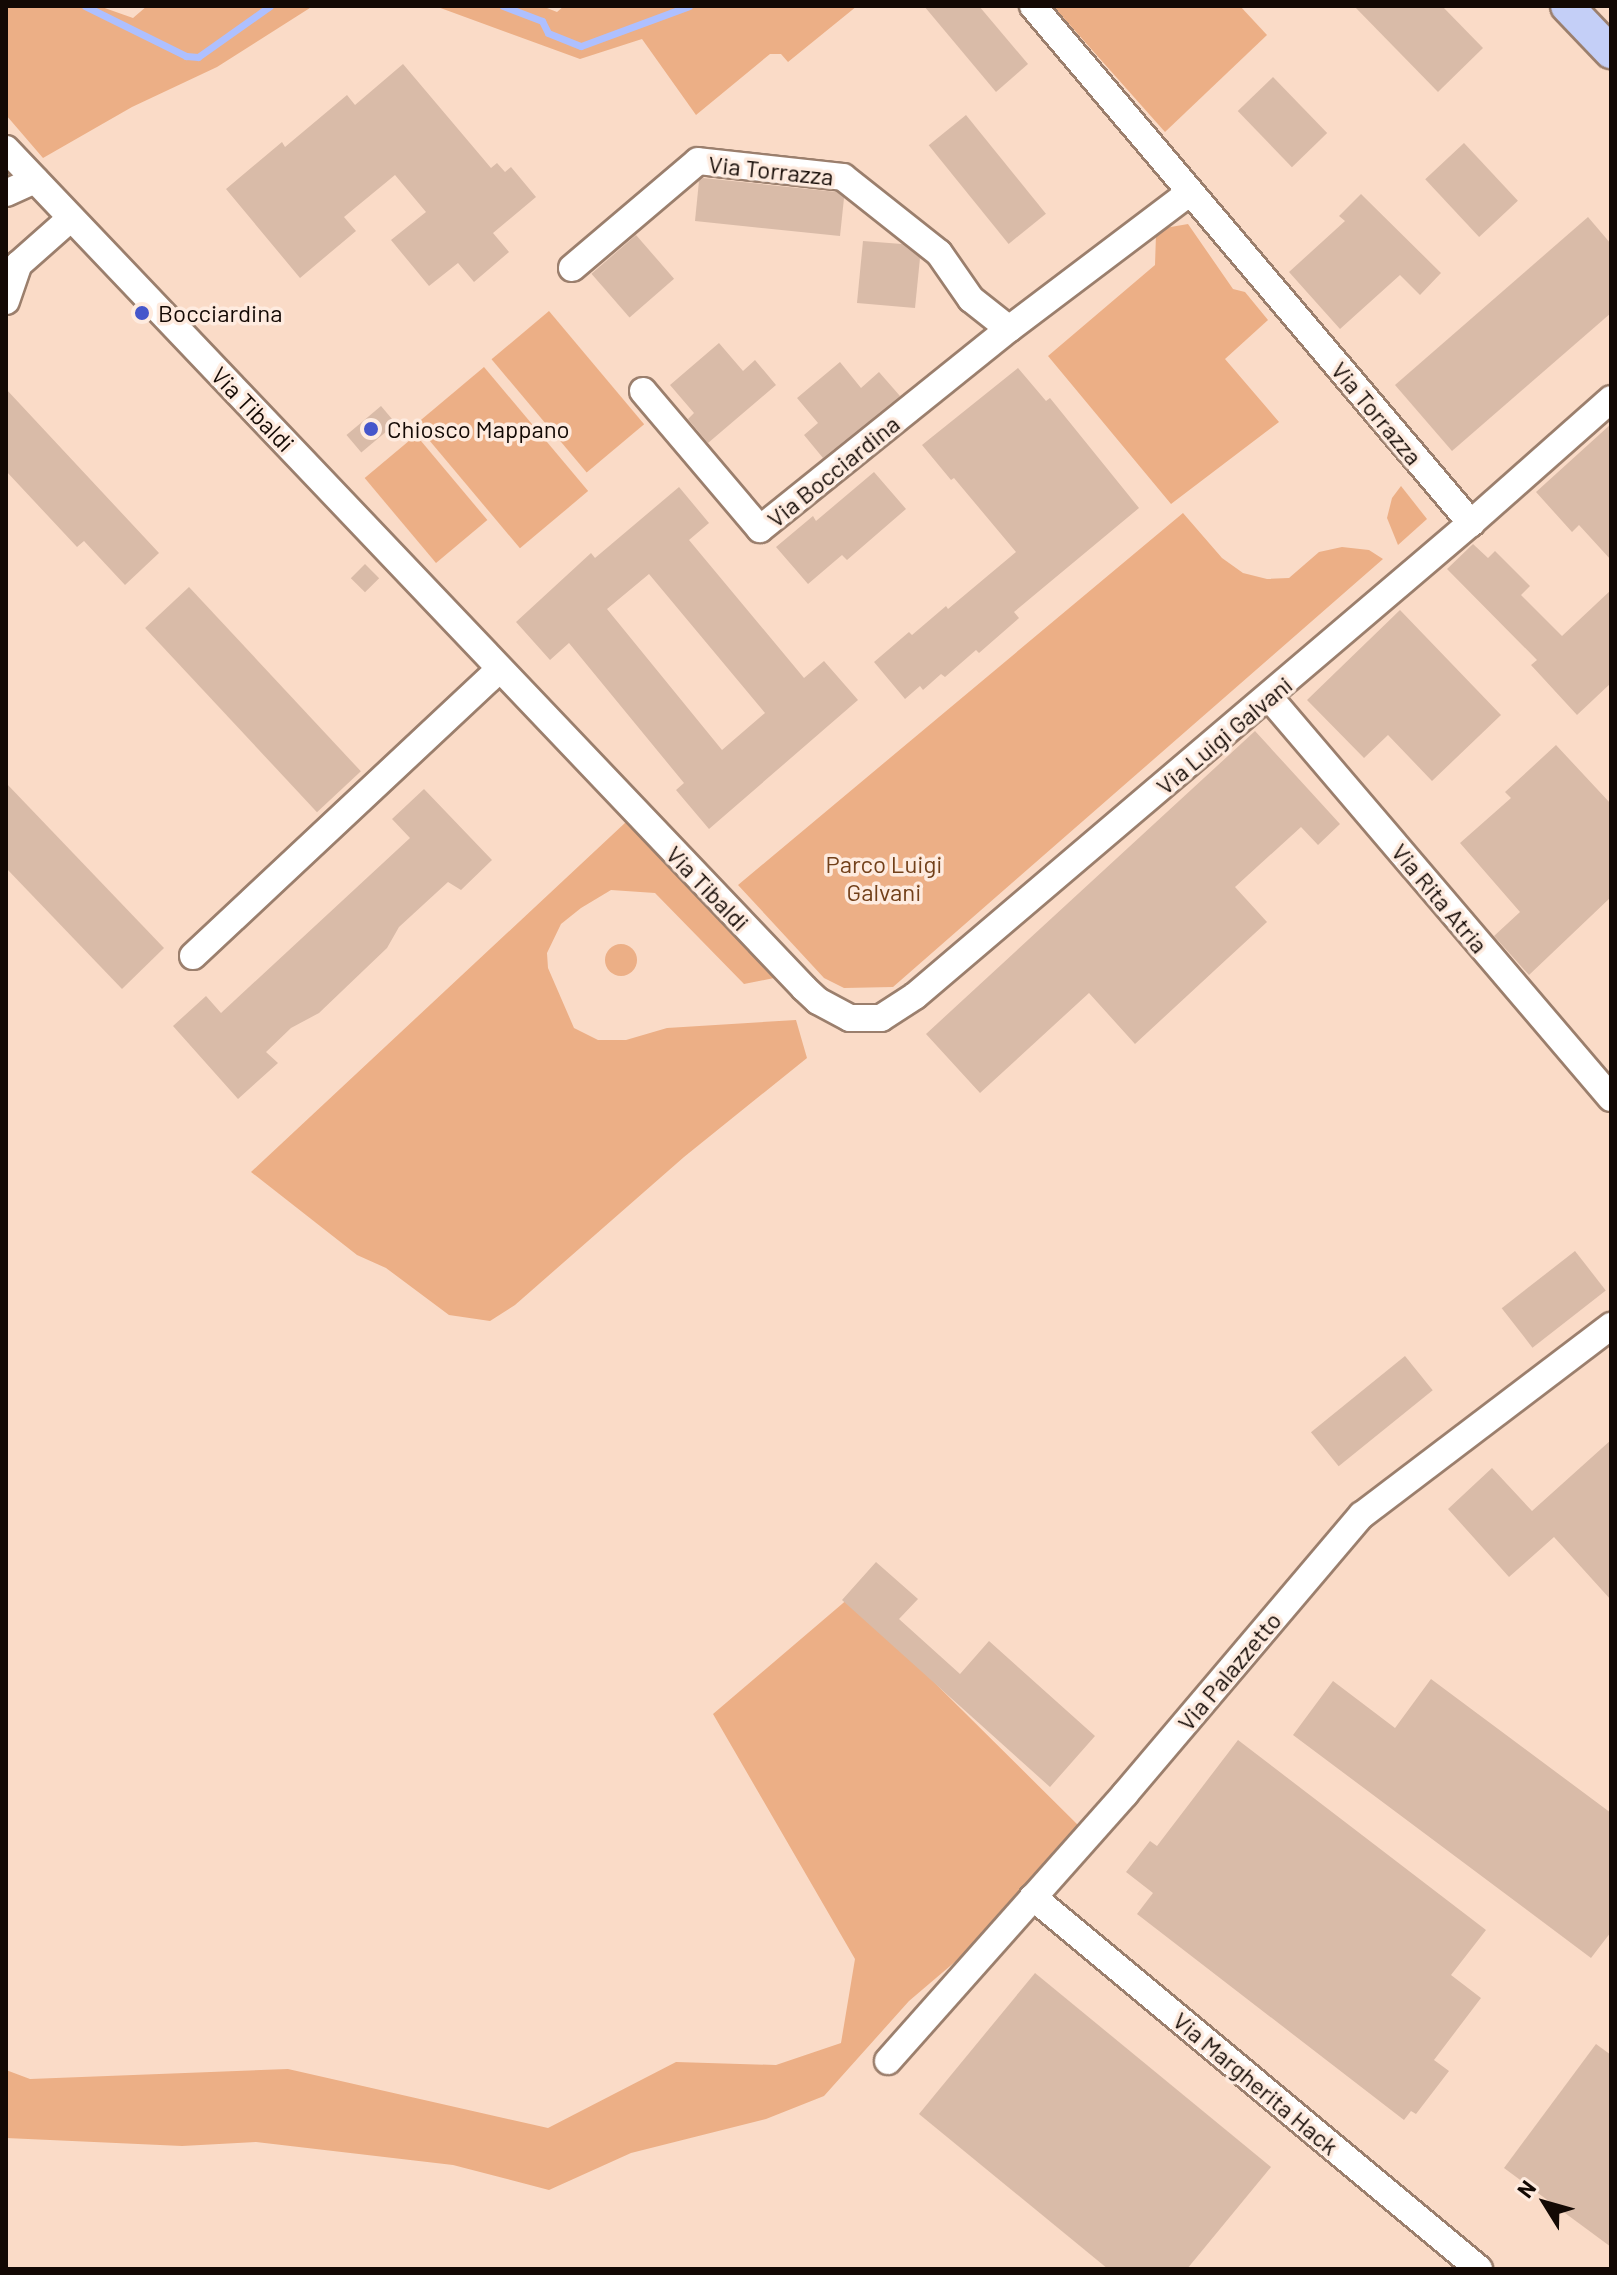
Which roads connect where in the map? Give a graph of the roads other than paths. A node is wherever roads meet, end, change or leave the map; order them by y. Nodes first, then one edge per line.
1 (1033, 6) edge
2 (1567, 6) edge
3 (1611, 52) edge
4 (6, 149) edge
5 (35, 180) junction
6 (1190, 192) junction
7 (6, 193) edge
8 (71, 218) junction
9 (572, 268) dead end
10 (6, 301) edge
11 (1009, 329) junction
12 (643, 391) dead end
13 (1611, 399) edge
14 (1471, 523) junction
15 (500, 669) junction
16 (1269, 697) junction
17 (193, 956) dead end
18 (818, 1001) joint
19 (1611, 1098) edge
20 (1611, 1326) edge
21 (1033, 1897) junction
22 (888, 2061) dead end
23 (1479, 2269) edge

1 - 6 street, Via Torrazza
2 - 3 main road
4 - 5 street, Via Tibaldi
5 - 7 street
5 - 8 street, Via Tibaldi
6 - 11 street
6 - 14 street, Via Torrazza
8 - 10 street
8 - 15 street, Via Tibaldi
9 - 11 street, Via Torrazza
11 - 12 street, Via Bocciardina
13 - 14 street, Via Luigi Galvani
14 - 16 street, Via Luigi Galvani
15 - 17 street
15 - 18 street, Via Tibaldi
16 - 18 street, Via Luigi Galvani
16 - 19 street, Via Rita Atria
20 - 21 street, Via Palazzetto
21 - 22 street, Via Palazzetto
21 - 23 street, Via Margherita Hack

